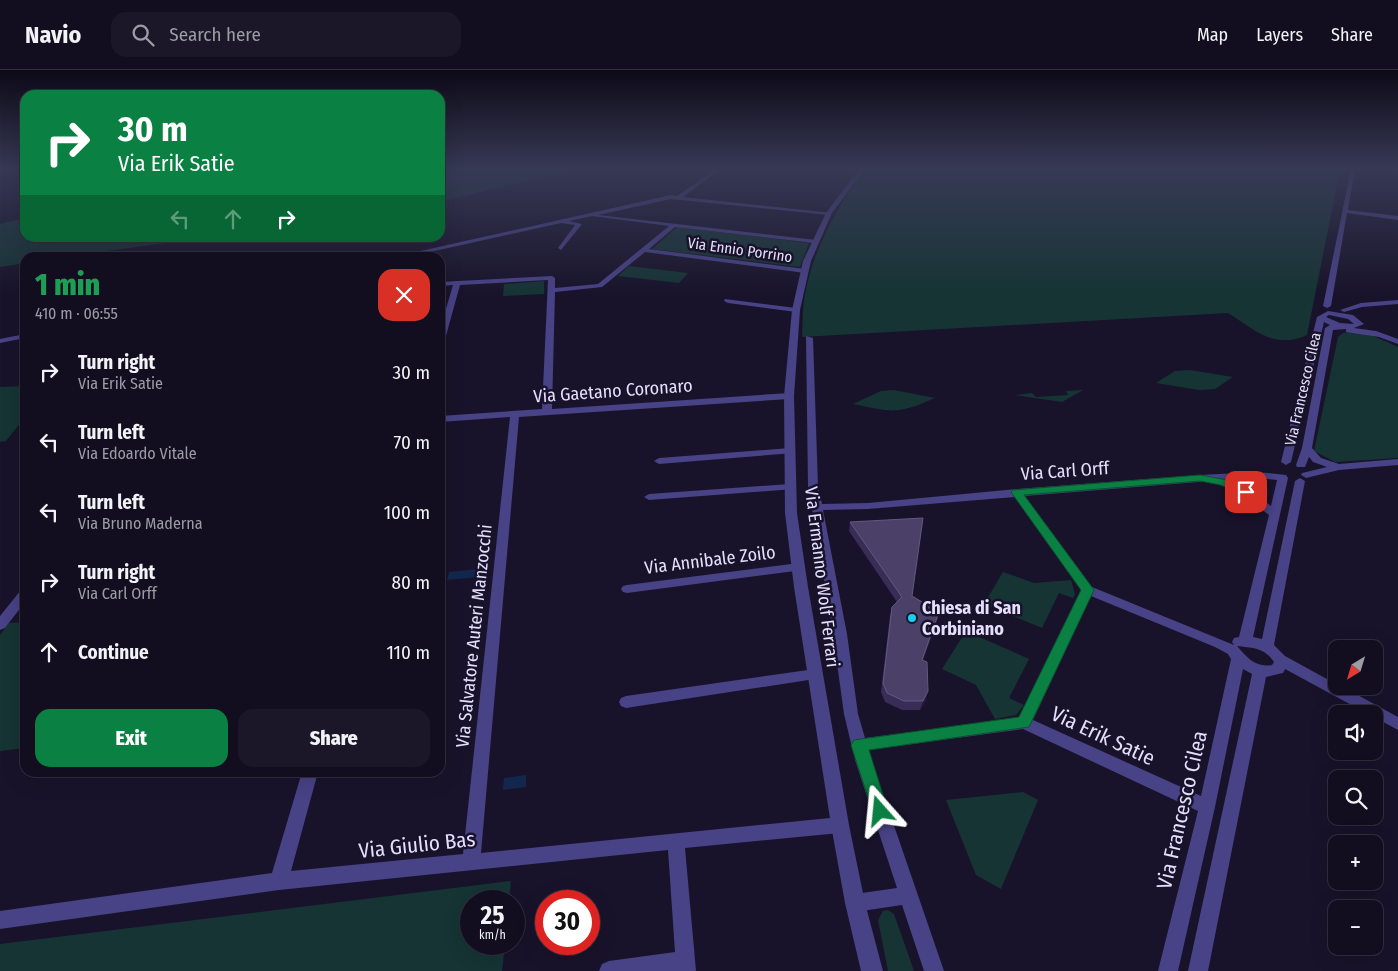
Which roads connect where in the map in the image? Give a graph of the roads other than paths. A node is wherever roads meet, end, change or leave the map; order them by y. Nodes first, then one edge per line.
1 (604, 211) edge
2 (819, 211) edge
3 (1345, 211) joint
4 (829, 212) joint
5 (586, 215) junction
6 (1398, 218) edge
7 (556, 222) junction
8 (674, 225) junction
9 (814, 241) junction
10 (561, 248) dead end
11 (643, 250) junction
12 (419, 252) edge
13 (805, 271) junction
14 (457, 283) junction
15 (445, 284) edge
16 (551, 290) junction
17 (728, 301) dead end
18 (1398, 302) edge
19 (796, 310) junction
20 (1324, 310) junction
21 (1344, 310) junction
22 (1355, 319) junction
23 (445, 325) edge
24 (1346, 326) junction
25 (1381, 335) junction
26 (20, 337) edge
27 (1330, 337) junction
28 (809, 338) dead end
29 (0, 341) edge
30 (1398, 342) edge
31 (789, 396) junction
32 (547, 412) junction
33 (514, 414) junction
34 (445, 419) edge
35 (1307, 448) junction
36 (790, 451) junction
37 (659, 461) dead end
38 (1398, 462) edge
39 (1340, 467) junction
40 (1282, 472) junction
41 (1302, 472) junction
42 (1200, 478) junction
43 (790, 487) junction
44 (1017, 492) junction
45 (650, 497) dead end
46 (817, 507) junction
47 (1274, 513) junction
48 (799, 567) junction
49 (627, 589) dead end
50 (1088, 590) junction
51 (20, 599) edge
52 (0, 625) edge
53 (1267, 647) junction
54 (1238, 649) junction
55 (1279, 664) junction
56 (1260, 671) junction
57 (815, 674) junction
58 (626, 702) dead end
59 (1024, 723) junction
60 (1398, 724) edge
61 (859, 745) junction
62 (309, 777) edge
63 (1207, 807) junction
64 (840, 825) junction
65 (676, 842) junction
66 (471, 862) junction
67 (279, 881) junction
68 (908, 895) junction
69 (855, 904) junction
70 (0, 920) edge
71 (686, 965) edge
72 (609, 971) edge
73 (872, 971) edge
74 (934, 971) edge
75 (1168, 971) edge
76 (1198, 971) edge

1 - 5 street
2 - 4 street
3 - 6 street
3 - 20 street, Via Francesco Cilea
4 - 9 street, Via Ermanno Wolf Ferrari
5 - 7 street
5 - 8 street
7 - 10 street
7 - 12 street
8 - 9 street
8 - 11 street
9 - 13 street, Via Ermanno Wolf Ferrari
11 - 13 street, Via Ennio Porrino
11 - 16 street
13 - 19 street, Via Ermanno Wolf Ferrari
14 - 15 street
14 - 16 street
14 - 23 street
16 - 32 street
17 - 19 street
18 - 21 street
19 - 31 street, Via Ermanno Wolf Ferrari
20 - 21 street
20 - 21 street
20 - 24 street
20 - 40 street, Via Francesco Cilea
21 - 22 street
22 - 24 street
22 - 30 street
24 - 25 street
24 - 27 street, Via Francesco Cilea
25 - 27 street, Via Francesco Cilea
25 - 30 street
26 - 29 street
27 - 35 street, Via Francesco Cilea
28 - 46 street, Via Ermanno Wolf Ferrari
31 - 32 street, Via Gaetano Coronaro
31 - 36 street, Via Ermanno Wolf Ferrari
32 - 33 street, Via Gaetano Coronaro
33 - 34 street, Via Gaetano Coronaro
33 - 66 street, Via Salvatore Auteri Manzocchi
35 - 39 street
35 - 41 street, Via Francesco Cilea
36 - 37 street
36 - 43 street, Via Ermanno Wolf Ferrari
38 - 39 street
39 - 41 street
40 - 41 street
40 - 41 street, Via Francesco Cilea
40 - 42 street, Via Carl Orff
40 - 47 street, Via Francesco Cilea
41 - 53 street, Via Francesco Cilea
42 - 44 street, Via Carl Orff
42 - 47 street
43 - 45 street
43 - 48 street, Via Ermanno Wolf Ferrari
44 - 46 street, Via Carl Orff
44 - 50 street
46 - 61 street, Via Ermanno Wolf Ferrari
47 - 54 street, Via Francesco Cilea
48 - 49 street, Via Annibale Zoilo
48 - 57 street, Via Ermanno Wolf Ferrari
50 - 54 street
50 - 59 street
51 - 52 street
53 - 54 street
53 - 55 street
54 - 56 street
54 - 63 street, Via Francesco Cilea
55 - 56 street
55 - 60 street
56 - 76 street
57 - 58 street
57 - 64 street, Via Ermanno Wolf Ferrari
59 - 61 street, Via Erik Satie
59 - 63 street, Via Erik Satie
61 - 68 street, Via Ermanno Wolf Ferrari
62 - 67 street
63 - 75 street, Via Francesco Cilea
64 - 65 street, Via Giulio Bas
64 - 69 street, Via Ermanno Wolf Ferrari
65 - 66 street, Via Giulio Bas
65 - 71 street
66 - 67 street, Via Giulio Bas
67 - 70 street, Via Giulio Bas
68 - 69 street
68 - 74 street, Via Ermanno Wolf Ferrari
69 - 73 street, Via Ermanno Wolf Ferrari
71 - 72 street

